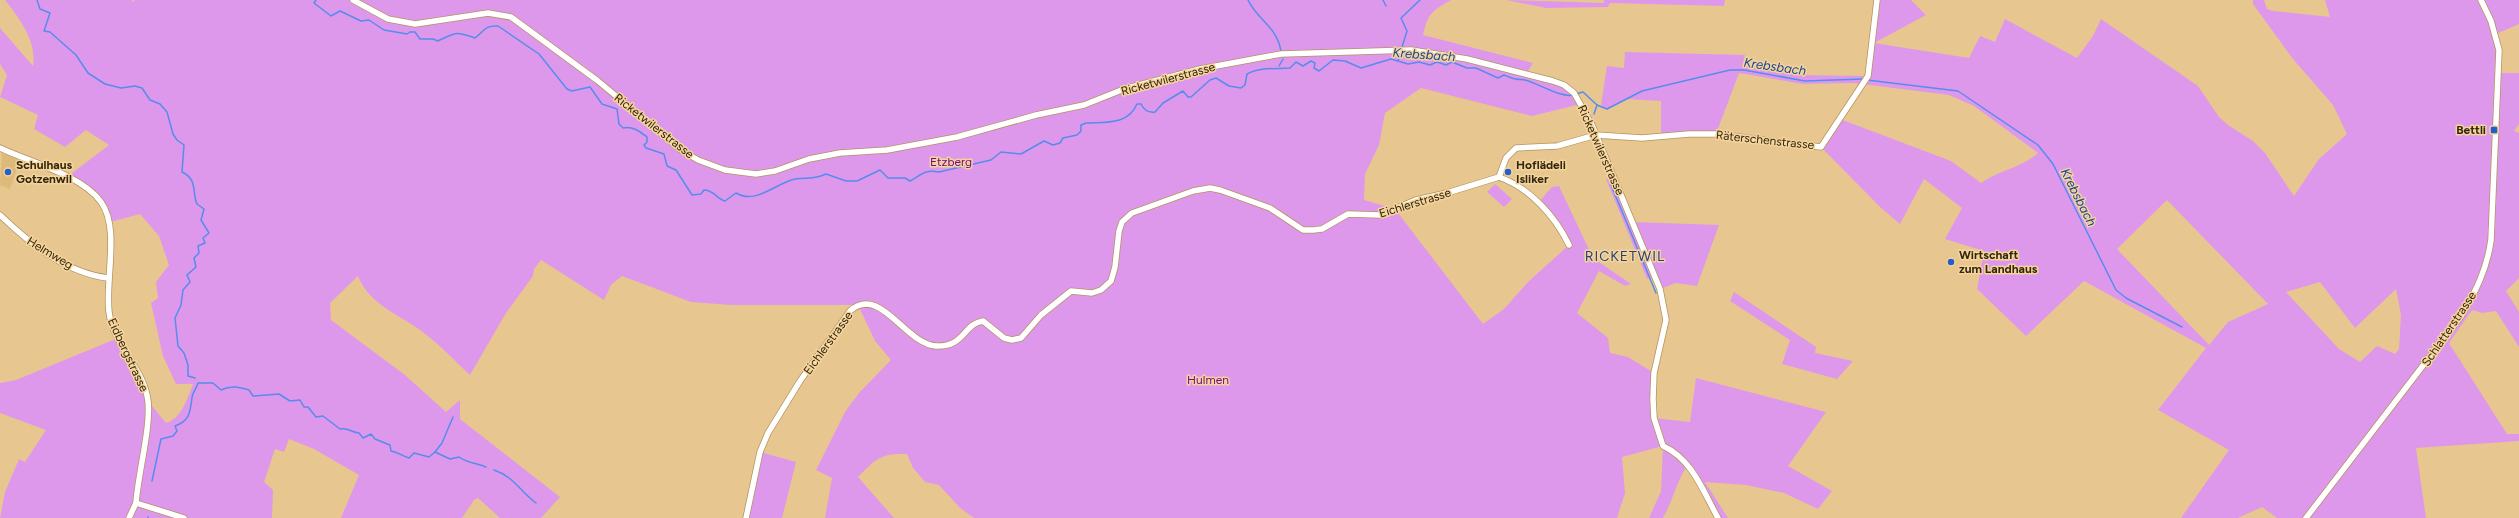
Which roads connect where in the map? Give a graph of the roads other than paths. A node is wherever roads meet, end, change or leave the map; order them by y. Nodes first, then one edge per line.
1 (353, 0) edge
2 (1877, 0) edge
3 (2481, 0) edge
4 (1596, 135) junction
5 (0, 148) edge
6 (1499, 177) junction
7 (0, 215) edge
8 (1569, 245) dead end
9 (108, 278) junction
10 (136, 503) junction
11 (129, 518) edge
12 (184, 518) edge
13 (746, 518) edge
14 (1718, 518) edge
15 (2306, 518) edge

1 - 4 street, Ricketwilerstrasse
2 - 4 street, Räterschenstrasse
3 - 15 street, Schlatterstrasse
4 - 6 street
4 - 14 street, Ricketwilerstrasse
5 - 9 street, Eidbergstrasse
6 - 8 street
6 - 13 street, Eichlerstrasse
7 - 9 street, Helmweg
9 - 10 street, Eidbergstrasse
10 - 11 street, Eidbergstrasse
10 - 12 street

